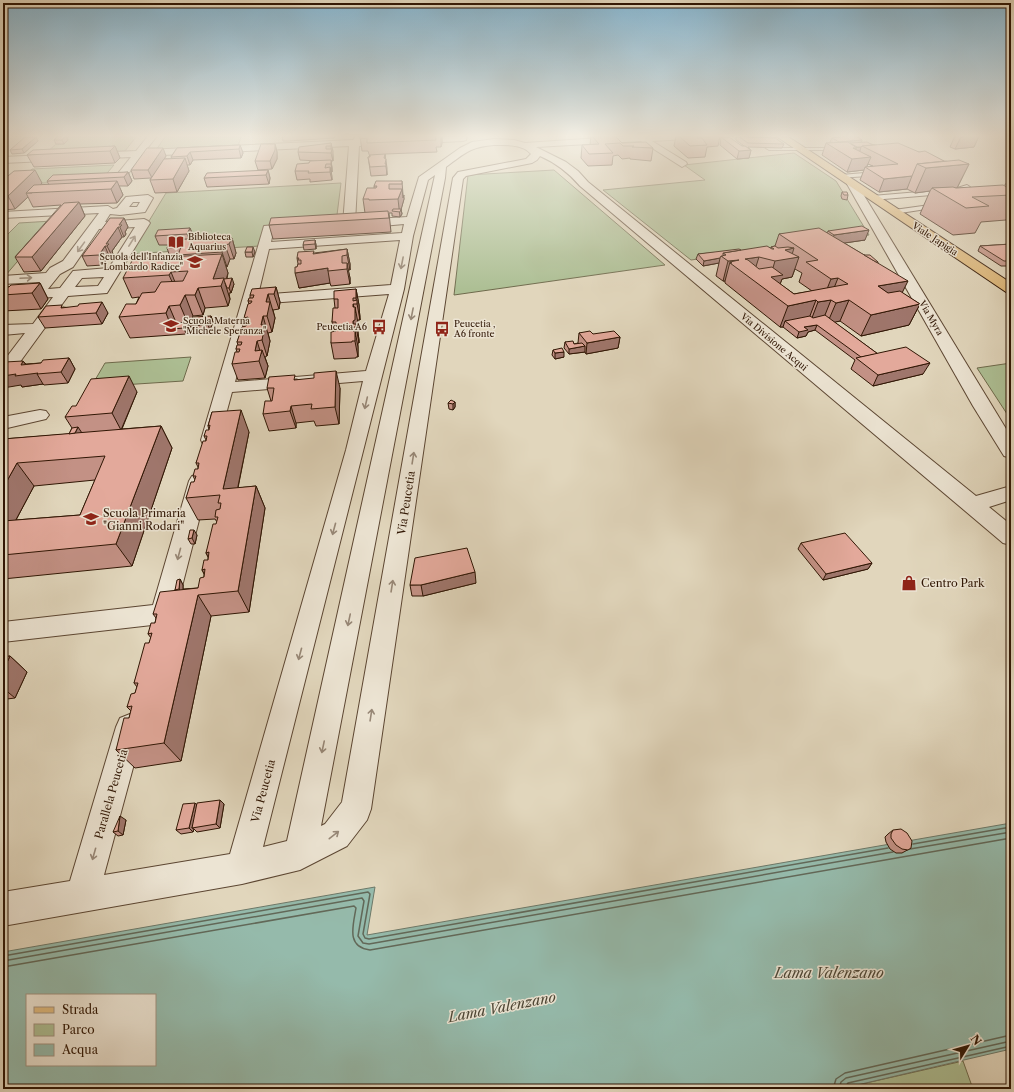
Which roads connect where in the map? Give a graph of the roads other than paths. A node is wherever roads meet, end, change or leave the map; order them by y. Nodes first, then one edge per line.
1 (351, 187) edge
2 (421, 187) edge
3 (438, 187) edge
4 (457, 187) edge
5 (588, 187) edge
6 (850, 187) edge
7 (855, 187) edge
8 (967, 187) edge
9 (1005, 188) joint
10 (1011, 191) edge
11 (872, 198) junction
12 (1003, 200) edge
13 (947, 205) edge
14 (120, 212) dead end
15 (894, 212) junction
16 (106, 213) junction
17 (3, 215) edge
18 (349, 224) junction
19 (335, 225) edge
20 (96, 226) junction
21 (312, 227) edge
22 (410, 228) junction
23 (264, 246) junction
24 (49, 277) junction
25 (3, 280) edge
26 (1010, 287) edge
27 (397, 289) junction
28 (64, 292) junction
29 (37, 294) junction
30 (3, 296) edge
31 (250, 300) junction
32 (36, 328) junction
33 (3, 330) edge
34 (3, 373) edge
35 (373, 375) junction
36 (224, 388) junction
37 (40, 415) dead end
38 (3, 423) edge
39 (355, 450) junction
40 (1011, 452) edge
41 (379, 480) junction
42 (1011, 493) edge
43 (971, 505) junction
44 (1011, 537) edge
45 (163, 614) junction
46 (3, 632) edge
47 (156, 637) edge
48 (137, 705) edge
49 (300, 854) junction
50 (242, 868) junction
51 (82, 895) junction
52 (3, 909) edge

1 - 18 street
2 - 22 street, Via Peucetia
3 -> 41 street
49 -> 4 street, Via Peucetia
5 - 43 street, Via Divisione Acqui
6 - 40 street, Via Myra
7 - 11 main road, Viale Japigia
8 - 11 lane
9 - 10 lane
9 - 12 lane
11 - 15 main road, Viale Japigia
13 - 15 lane
14 - 16 street
15 - 26 main road, Viale Japigia
16 - 17 street
16 - 20 street
18 - 19 street
18 - 22 street
20 -> 24 street
28 -> 20 street
21 - 23 street
22 - 23 street
22 -> 27 street, Via Peucetia
23 - 31 street
25 -> 24 street
24 - 29 street
27 - 31 street
27 - 35 street, Via Peucetia
28 - 29 street
28 - 32 street
29 - 30 street
31 - 36 street
32 - 33 street
32 - 34 street
35 - 36 street
35 -> 39 street, Via Peucetia
36 -> 45 street
37 - 38 street
39 - 41 street
39 -> 50 street, Via Peucetia
41 -> 49 street
42 - 43 street
43 - 44 street, Via Divisione Acqui
45 - 46 street
45 - 47 street
48 -> 51 street, Parallela Peucetia
49 - 50 street, Via Peucetia
50 - 51 street, Via Peucetia
51 - 52 street, Via Peucetia

